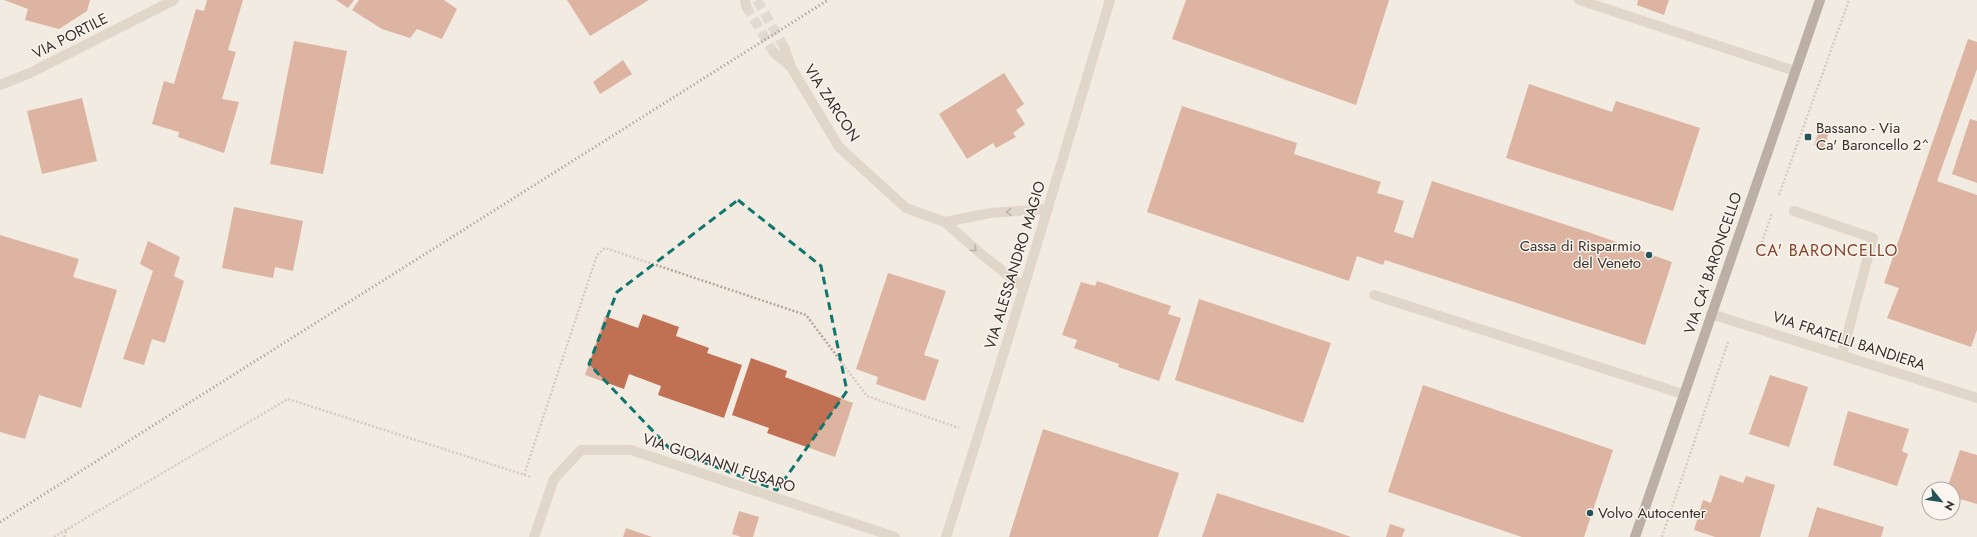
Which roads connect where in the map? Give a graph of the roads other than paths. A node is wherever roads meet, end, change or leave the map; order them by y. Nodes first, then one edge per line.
1 (174, 0) edge
2 (1110, 0) edge
3 (1579, 0) edge
4 (1820, 0) edge
5 (784, 47) tunnel mouth
6 (774, 53) tunnel mouth
7 (791, 67) junction
8 (1795, 71) junction
9 (0, 85) edge
10 (1048, 209) junction
11 (1794, 211) dead end
12 (945, 222) junction
13 (1023, 287) junction
14 (1374, 295) dead end
15 (1711, 314) junction
16 (1842, 354) junction
17 (1683, 394) junction
18 (1977, 398) edge
19 (534, 537) edge
20 (895, 537) edge
21 (946, 537) edge
22 (1635, 537) edge

1 - 9 street, VIA PORTILE
2 - 10 street, VIA ALESSANDRO MAGIO
3 - 8 street
4 - 8 main road, VIA CA' BARONCELLO
5 - 7 street, VIA ZARCON
6 - 7 street, VIA ZARCON
7 - 12 street, VIA ZARCON
8 - 15 main road, VIA CA' BARONCELLO
10 -> 12 street
10 - 13 street, VIA ALESSANDRO MAGIO
11 - 16 street
12 -> 13 street
13 - 21 street, VIA ALESSANDRO MAGIO
14 - 17 street
15 - 16 street, VIA FRATELLI BANDIERA
15 - 17 main road, VIA CA' BARONCELLO
16 - 18 street, VIA FRATELLI BANDIERA
17 - 22 main road, VIA CA' BARONCELLO
19 - 20 street, VIA GIOVANNI FUSARO

